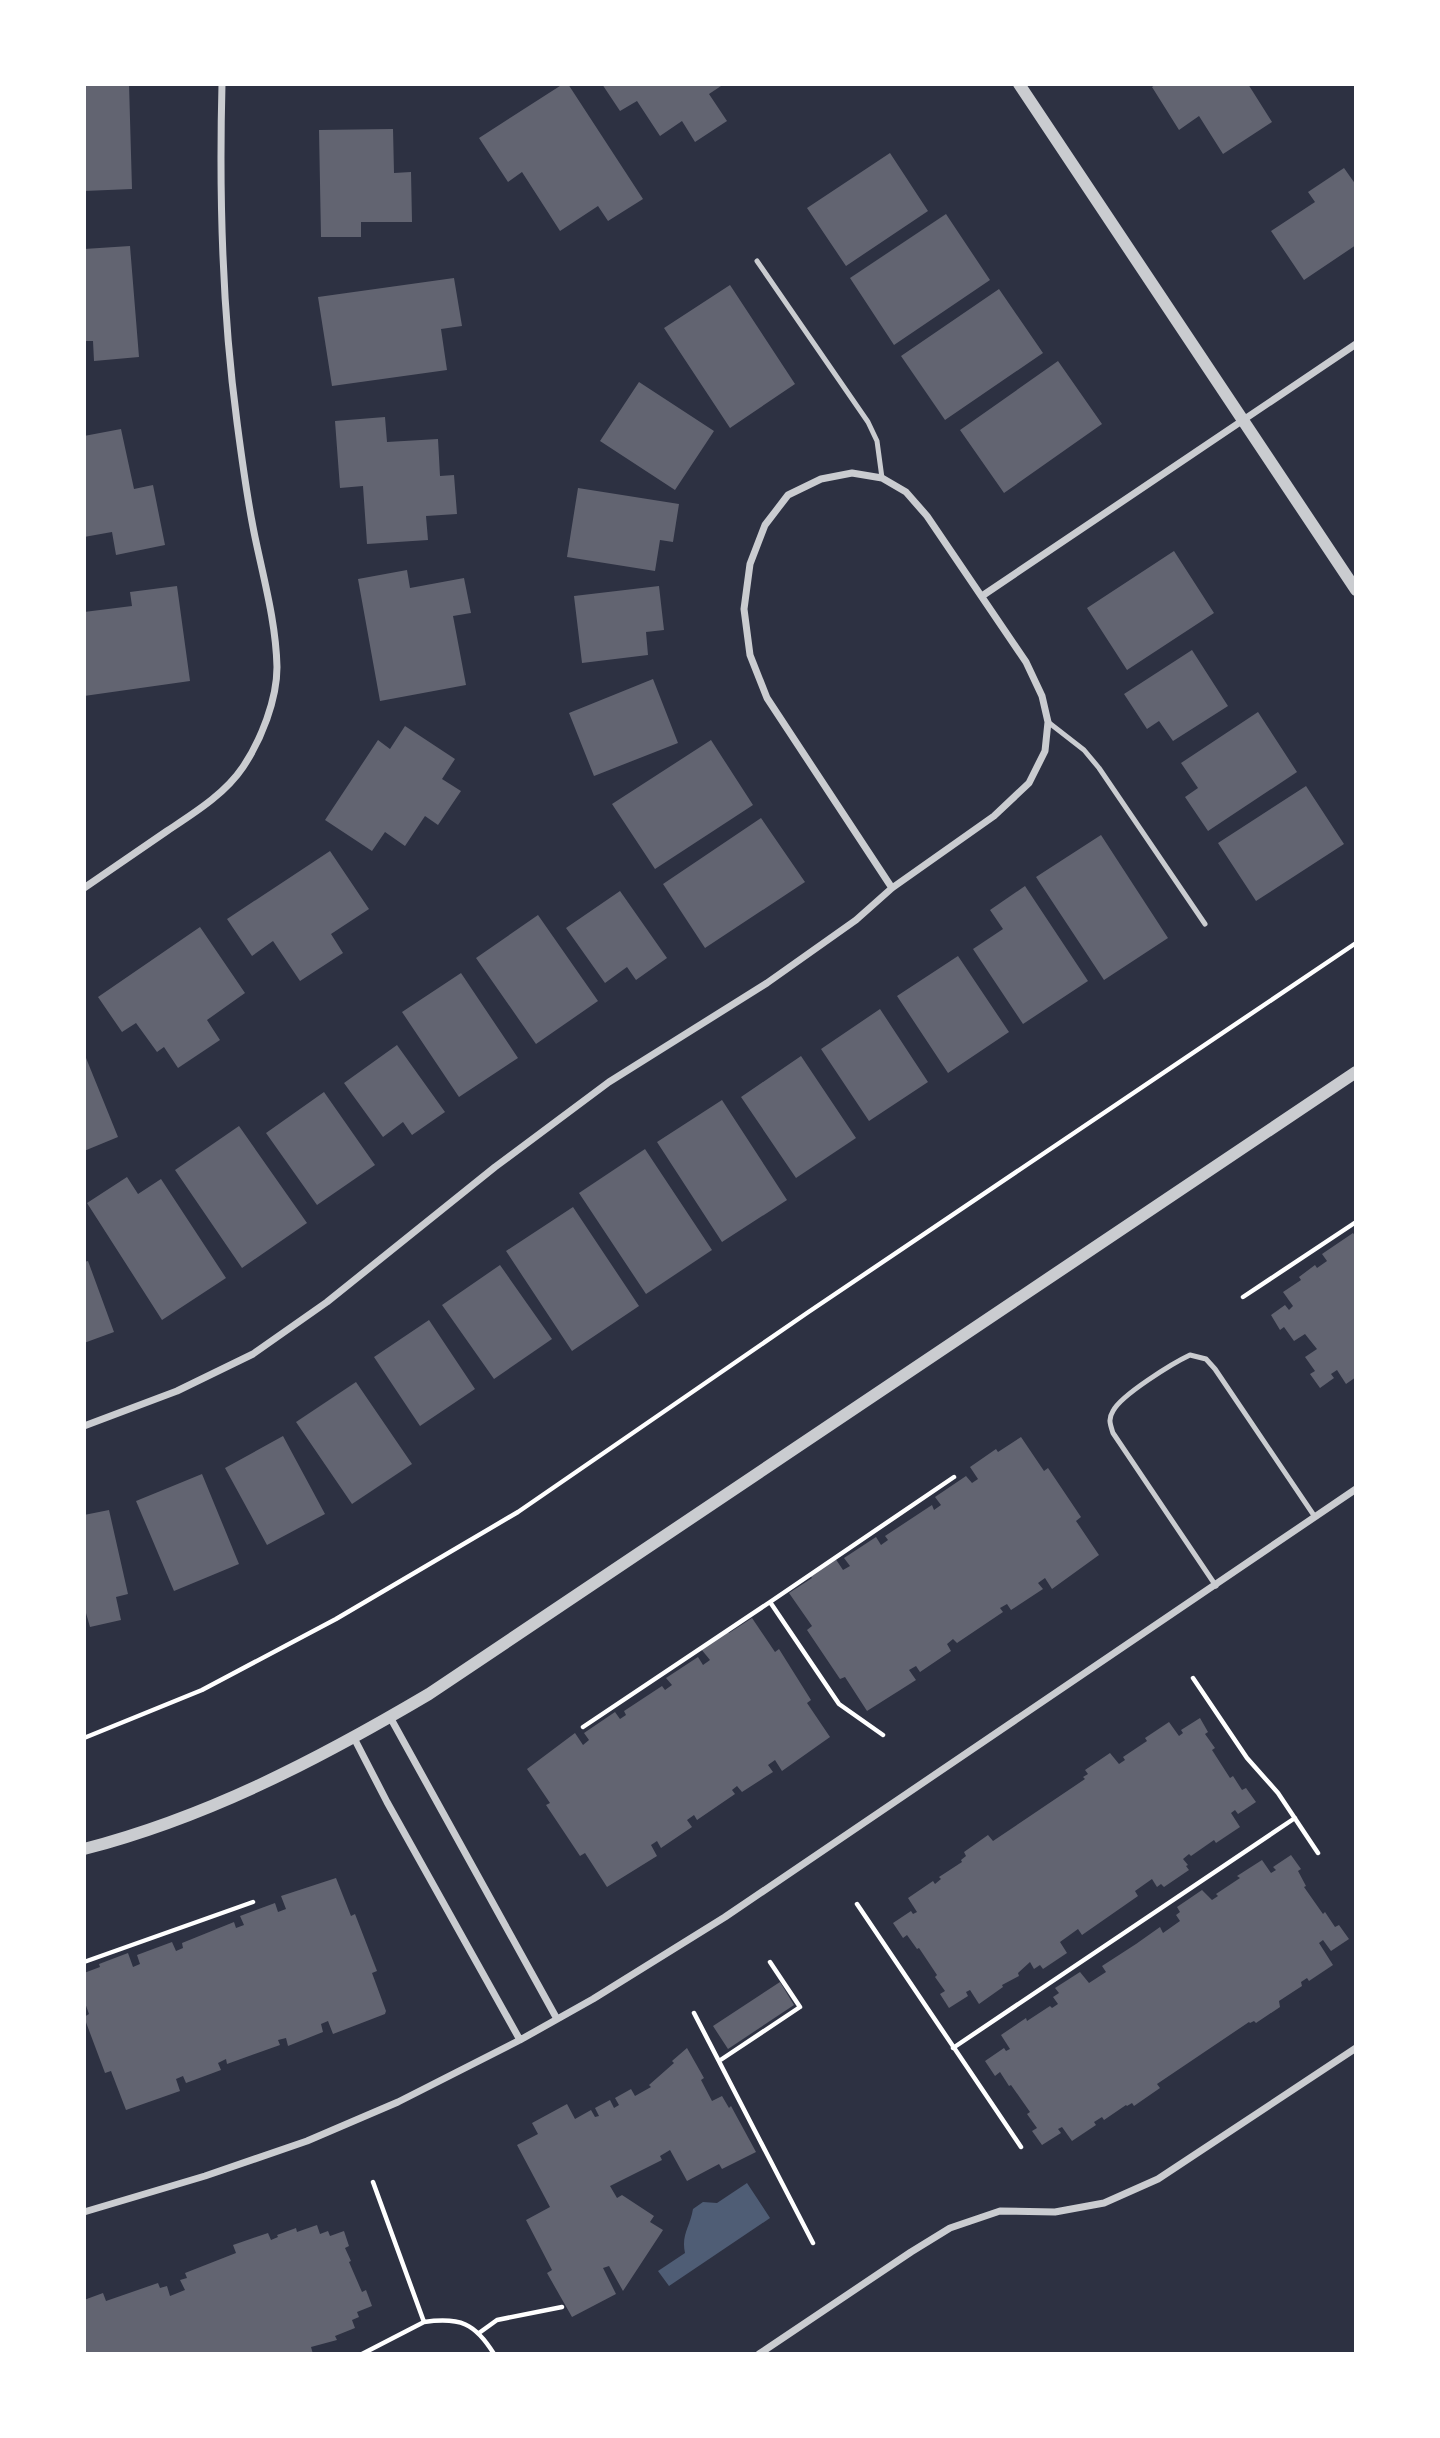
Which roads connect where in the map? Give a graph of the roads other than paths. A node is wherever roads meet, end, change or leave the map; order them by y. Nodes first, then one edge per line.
1 (222, 84) edge
2 (1019, 84) edge
3 (757, 261) dead end
4 (1356, 344) edge
5 (1242, 420) junction
6 (882, 478) junction
7 (1356, 590) edge
8 (982, 596) junction
9 (1048, 722) junction
10 (84, 888) edge
11 (892, 888) junction
12 (1205, 924) dead end
13 (1356, 1072) edge
14 (84, 1426) edge
15 (1356, 1489) edge
16 (1315, 1517) junction
17 (1216, 1586) junction
18 (390, 1717) junction
19 (355, 1738) junction
20 (84, 1849) edge
21 (557, 2019) junction
22 (520, 2040) junction
23 (1356, 2048) edge
24 (84, 2212) edge
25 (759, 2354) edge

1 - 10 street
2 - 5 street
3 - 6 lane
4 - 5 street
5 - 7 street
5 - 8 street
6 - 8 street
6 - 11 street
8 - 9 street
9 - 11 street
9 - 12 lane
11 - 14 street
13 - 18 street
15 - 16 street
16 - 17 street
16 - 17 lane
17 - 21 street
18 - 19 street
18 - 21 street
19 - 20 street
19 - 22 street
21 - 22 street
22 - 24 street
23 - 25 street

